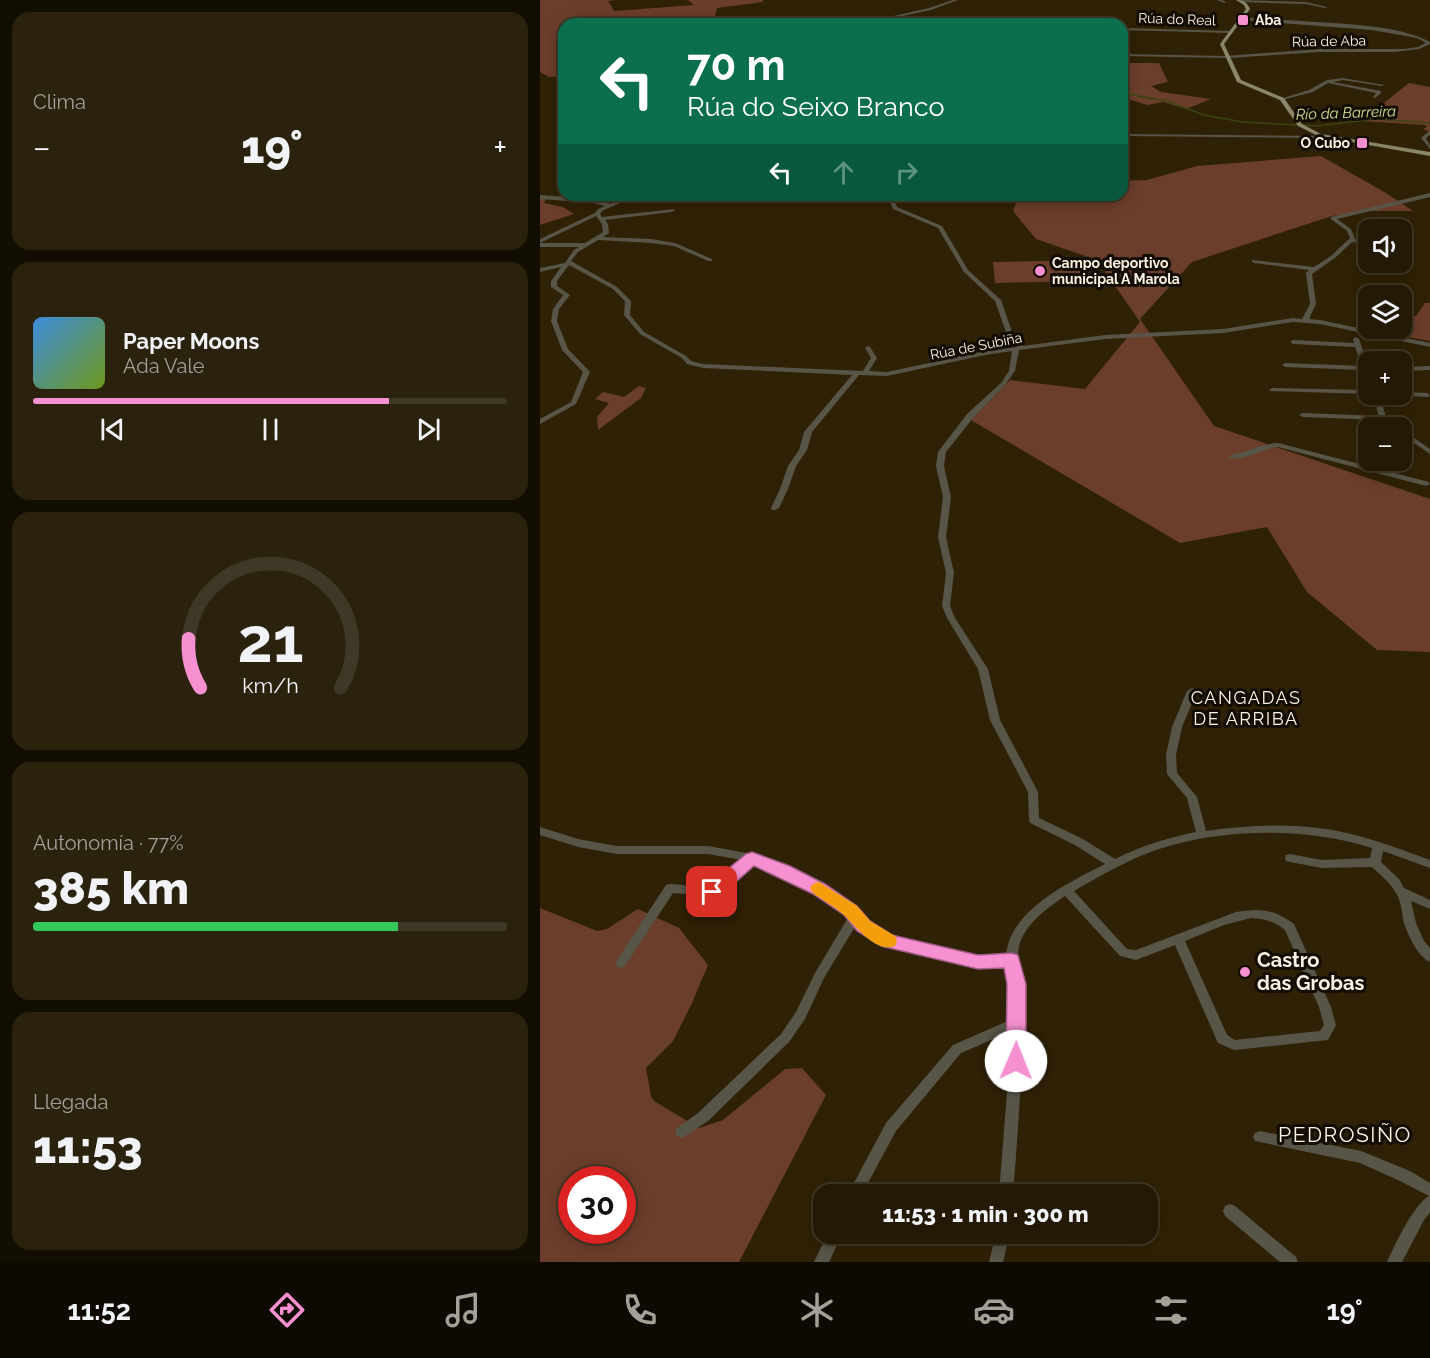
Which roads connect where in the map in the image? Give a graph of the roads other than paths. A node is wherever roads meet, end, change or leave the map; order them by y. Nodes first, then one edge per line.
1 (956, 0) edge
2 (1239, 0) edge
3 (1325, 8) dead end
4 (888, 18) edge
5 (1241, 19) junction
6 (1128, 28) edge
7 (1231, 32) junction
8 (1430, 35) edge
9 (1422, 37) junction
10 (1429, 42) edge
11 (1128, 51) edge
12 (1128, 54) edge
13 (1133, 54) junction
14 (1227, 56) junction
15 (1327, 82) junction
16 (1382, 85) dead end
17 (1375, 97) dead end
18 (1282, 99) junction
19 (1430, 133) edge
20 (1128, 135) edge
21 (1329, 137) junction
22 (1430, 148) edge
23 (1430, 154) edge
24 (1430, 195) edge
25 (540, 197) edge
26 (558, 199) edge
27 (574, 201) edge
28 (618, 201) edge
29 (892, 201) edge
30 (608, 205) junction
31 (672, 210) dead end
32 (600, 216) junction
33 (599, 239) junction
34 (1351, 240) junction
35 (1358, 241) edge
36 (540, 243) edge
37 (584, 245) junction
38 (710, 260) dead end
39 (1254, 261) dead end
40 (567, 263) junction
41 (1315, 269) junction
42 (540, 270) edge
43 (1305, 320) junction
44 (1354, 330) junction
45 (1293, 342) dead end
46 (1358, 345) junction
47 (1430, 345) edge
48 (868, 348) dead end
49 (1018, 349) junction
50 (1360, 351) edge
51 (1285, 365) dead end
52 (1430, 368) edge
53 (1358, 369) edge
54 (1412, 369) edge
55 (860, 373) junction
56 (1272, 390) dead end
57 (1358, 392) edge
58 (1412, 394) edge
59 (1427, 395) dead end
60 (1303, 415) dead end
61 (1358, 417) edge
62 (540, 422) edge
63 (1412, 439) edge
64 (1430, 452) edge
65 (1233, 457) dead end
66 (1428, 484) edge
67 (1430, 493) edge
68 (775, 508) dead end
69 (1192, 691) dead end
70 (540, 831) edge
71 (1202, 835) junction
72 (1378, 846) junction
73 (752, 858) junction
74 (1290, 858) dead end
75 (1375, 863) junction
76 (1114, 864) junction
77 (1430, 864) edge
78 (1066, 890) junction
79 (1400, 891) junction
80 (1430, 905) edge
81 (855, 916) junction
82 (1178, 939) junction
83 (1430, 957) edge
84 (1012, 960) junction
85 (621, 963) dead end
86 (1017, 1023) junction
87 (682, 1132) dead end
88 (1260, 1137) dead end
89 (860, 1184) edge
90 (1007, 1184) edge
91 (1430, 1190) edge
92 (1430, 1202) edge
93 (1230, 1211) dead end
94 (830, 1244) edge
95 (1000, 1244) edge
96 (821, 1262) edge
97 (996, 1262) edge
98 (1291, 1262) edge
99 (1394, 1262) edge

1 - 4 street
2 - 3 street
2 - 5 main road
5 - 7 main road
5 - 9 street, Rúa de Aba
6 - 7 street, Rúa do Real
7 - 14 main road
8 - 9 street
9 - 10 street, Rúa de Aba
10 - 14 street, Rúa de Aba
11 - 13 street
12 - 13 street, Rúa de Aba
13 - 14 street, Rúa de Aba
14 - 18 main road
15 - 16 street
15 - 17 street
15 - 18 street
18 - 21 main road
19 - 22 street
20 - 21 street
21 - 23 main road
24 - 34 street
25 - 26 street
27 - 30 street
28 - 30 street
29 - 49 street
30 - 32 street
31 - 32 street
32 - 33 street
32 - 36 street
33 - 37 street
33 - 38 street
34 - 35 street
34 - 41 street
36 - 37 street
37 - 40 street
39 - 41 street
40 - 42 street
40 - 55 street, Rúa de Subiña
40 - 62 street
41 - 43 street
43 - 44 street, Rúa de Subiña
43 - 49 street, Rúa de Subiña
44 - 46 street
44 - 47 street, Rúa de Subiña
45 - 46 street
46 - 50 street
48 - 55 street
49 - 55 street, Rúa de Subiña
49 - 76 street
51 - 53 street
52 - 54 street
55 - 68 street
56 - 57 street
58 - 59 street
60 - 61 street
63 - 64 street
65 - 66 street
66 - 67 street
69 - 71 street
70 - 73 street
71 - 72 street
71 - 76 street
72 - 75 street
72 - 77 street
73 - 81 street
73 - 85 street
74 - 75 street
75 - 79 street
76 - 78 street
78 - 82 street
78 - 84 street
79 - 80 street
79 - 83 street
81 - 84 street
81 - 87 street
82 - 82 street
84 - 86 street
86 - 89 street
86 - 90 street
88 - 91 street
92 - 99 street
93 - 98 street
94 - 96 street
95 - 97 street

